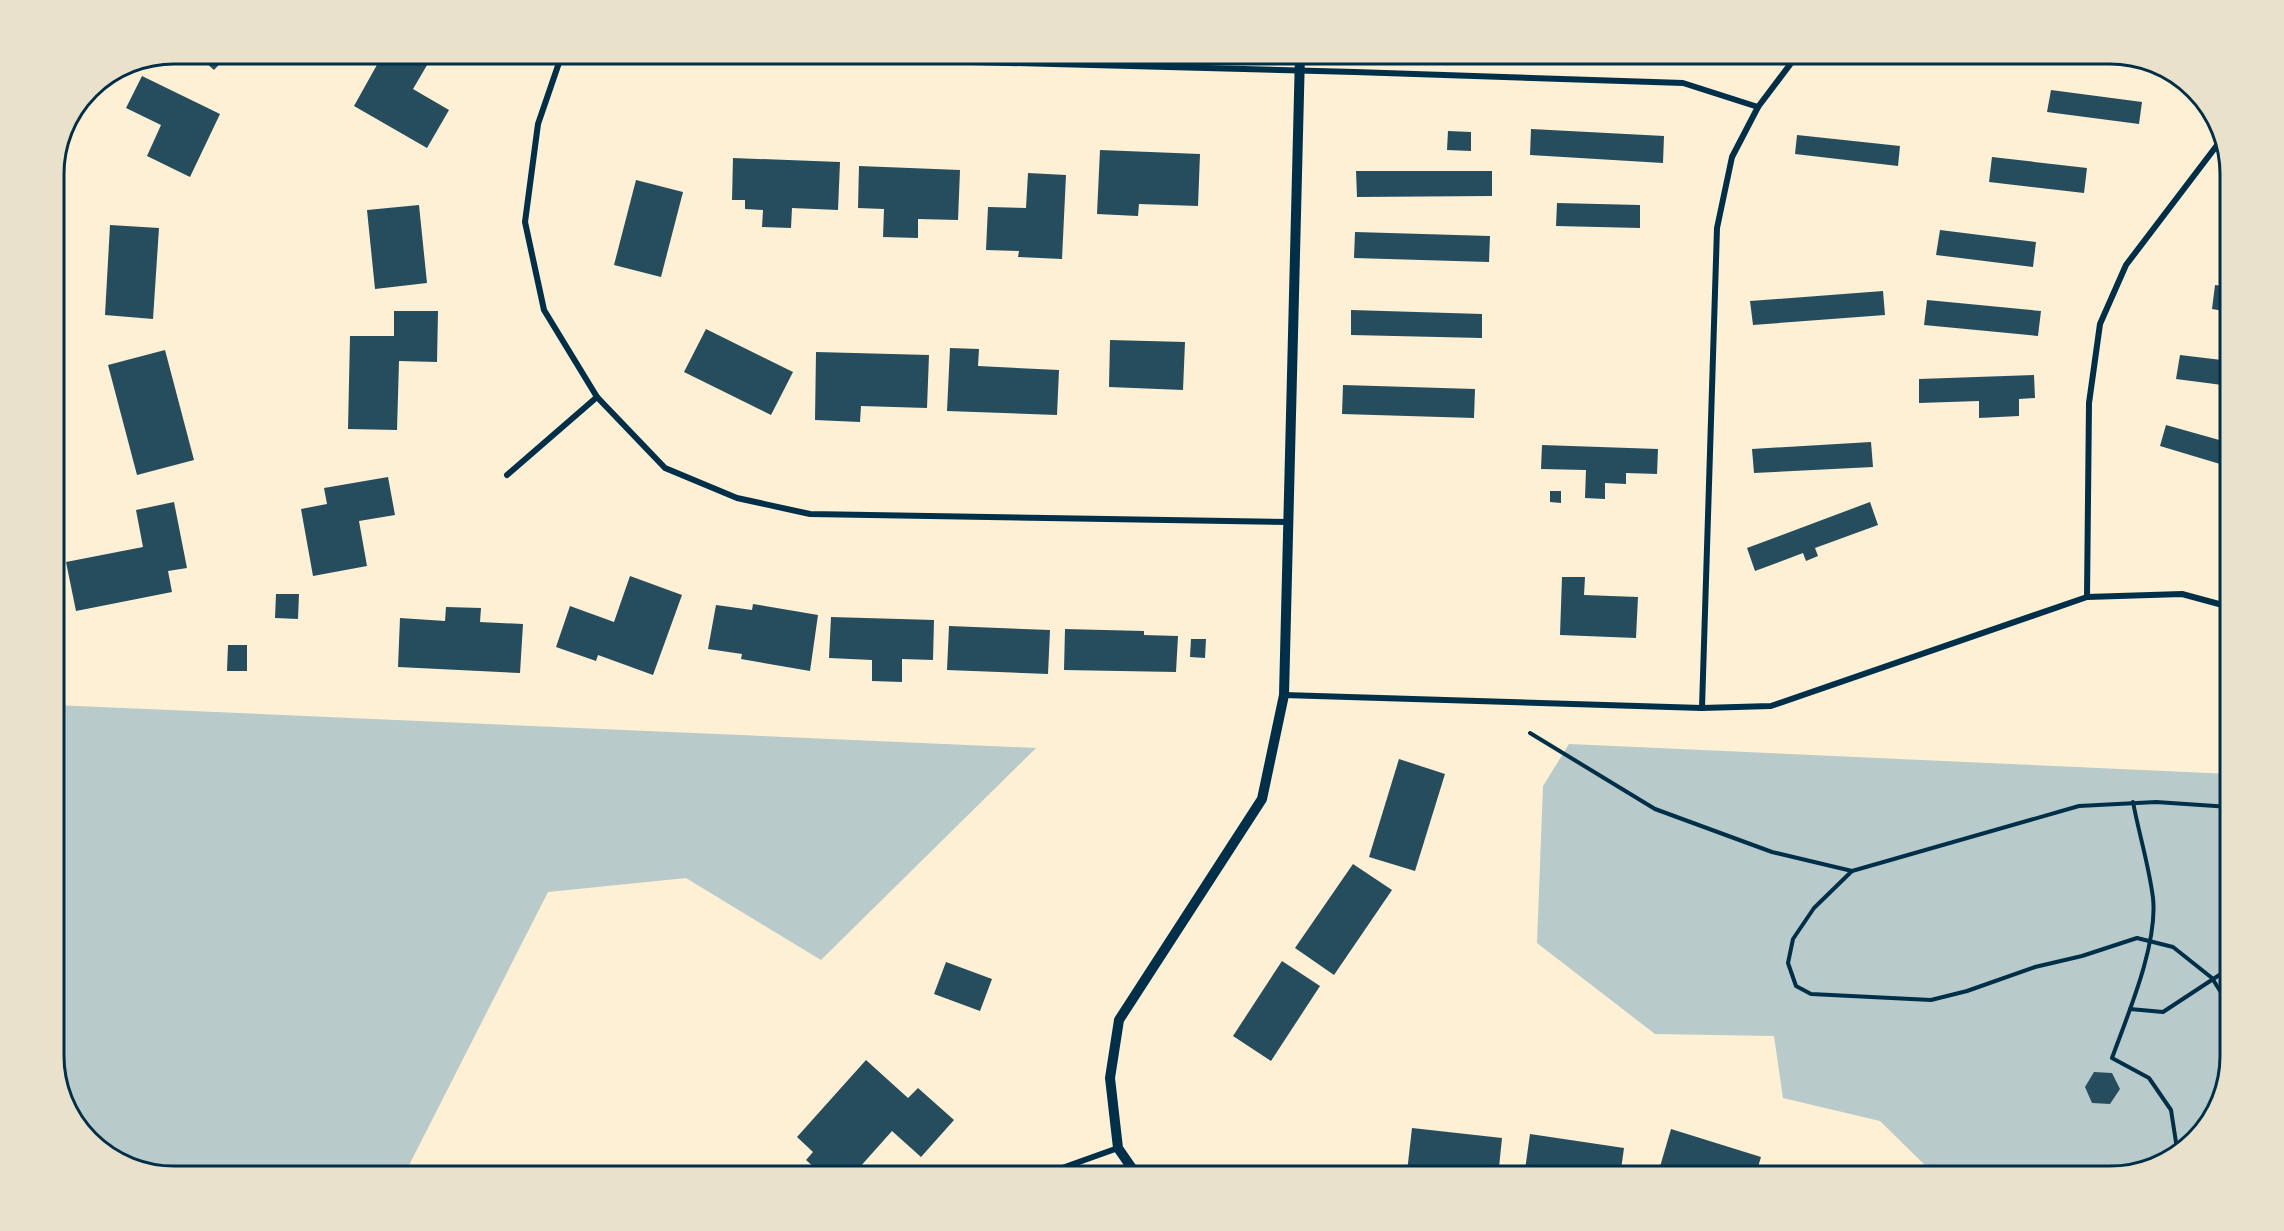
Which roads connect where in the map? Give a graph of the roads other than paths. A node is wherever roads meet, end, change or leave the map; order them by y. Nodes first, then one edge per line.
1 (558, 64) edge
2 (1043, 64) edge
3 (1300, 64) edge
4 (1790, 64) edge
5 (1300, 71) junction
6 (1758, 107) junction
7 (2216, 147) edge
8 (597, 397) junction
9 (507, 475) dead end
10 (1290, 522) junction
11 (2087, 597) junction
12 (2219, 604) edge
13 (1284, 695) junction
14 (1702, 708) junction
15 (1118, 1148) junction
16 (1068, 1166) edge
17 (1130, 1166) edge

1 - 8 street
2 - 5 street
3 - 5 street
4 - 6 street
5 - 6 street
5 - 10 street
6 - 14 street
7 - 11 street
8 - 9 street
8 - 10 street
10 - 13 street
11 - 12 street
11 - 14 street
13 - 14 street
13 - 15 street
15 - 16 street
15 - 17 street

